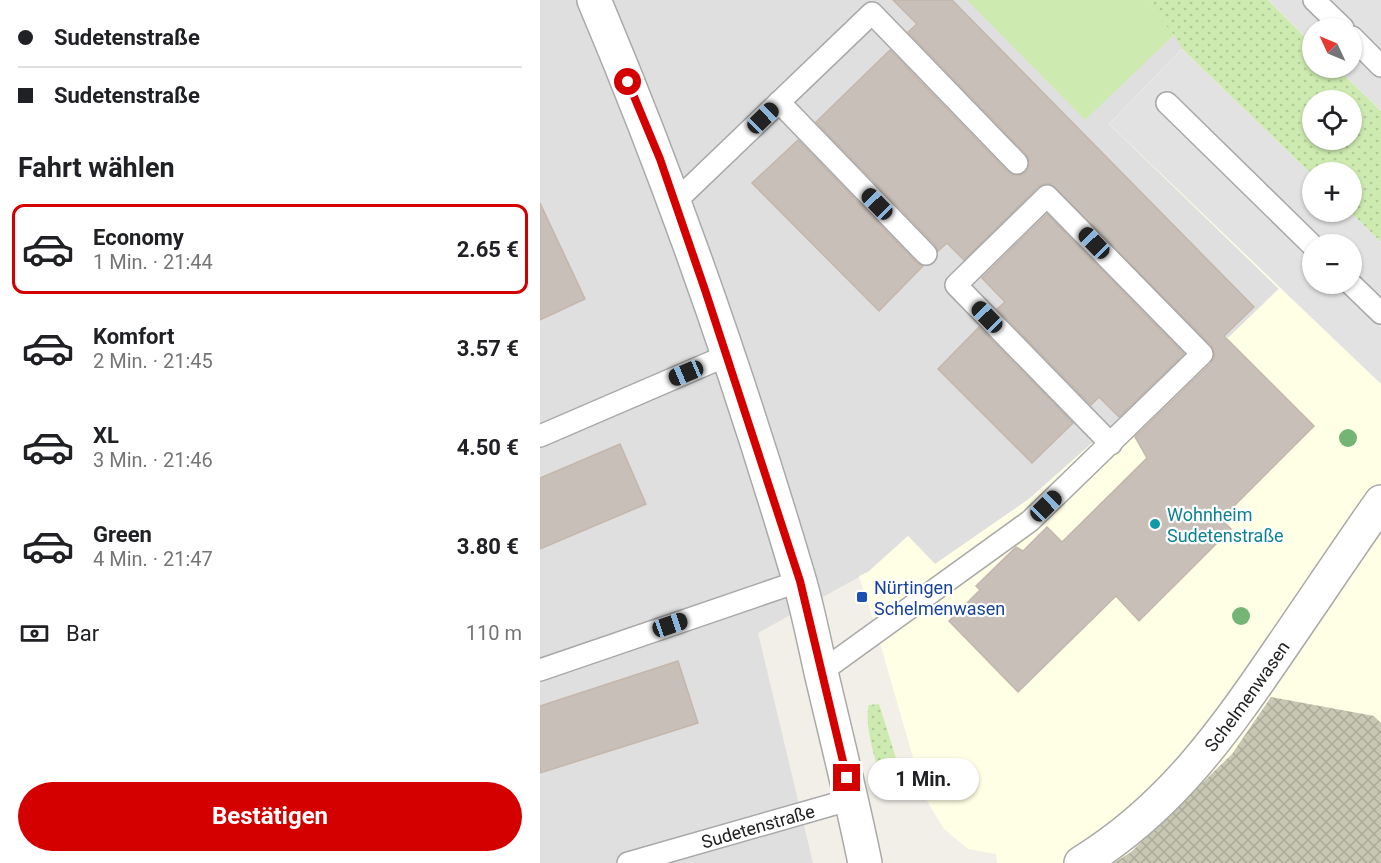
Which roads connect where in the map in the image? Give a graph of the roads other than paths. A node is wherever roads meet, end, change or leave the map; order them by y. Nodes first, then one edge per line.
1 (594, 0) edge
2 (1314, 0) edge
3 (1333, 18) edge
4 (1362, 47) edge
5 (1381, 66) edge
6 (779, 102) junction
7 (1167, 103) dead end
8 (1017, 164) dead end
9 (675, 202) junction
10 (1302, 235) edge
11 (926, 254) dead end
12 (1361, 294) edge
13 (1381, 313) edge
14 (728, 355) junction
15 (540, 435) edge
16 (1110, 444) junction
17 (1381, 502) edge
18 (800, 581) junction
19 (540, 669) edge
20 (821, 672) junction
21 (852, 799) junction
22 (628, 863) edge
23 (865, 863) edge
24 (1081, 863) edge

1 - 9 street
2 - 3 lane
4 - 5 lane
6 - 8 lane
6 - 9 lane
6 - 11 lane
7 - 10 lane
9 - 14 street
12 - 13 lane
14 - 15 lane
14 - 18 street
16 - 16 lane
16 - 20 lane
17 - 24 street, Schelmenwasen
18 - 19 lane
18 - 20 street
20 - 21 street
21 - 22 lane, Sudetenstraße
21 - 23 street

